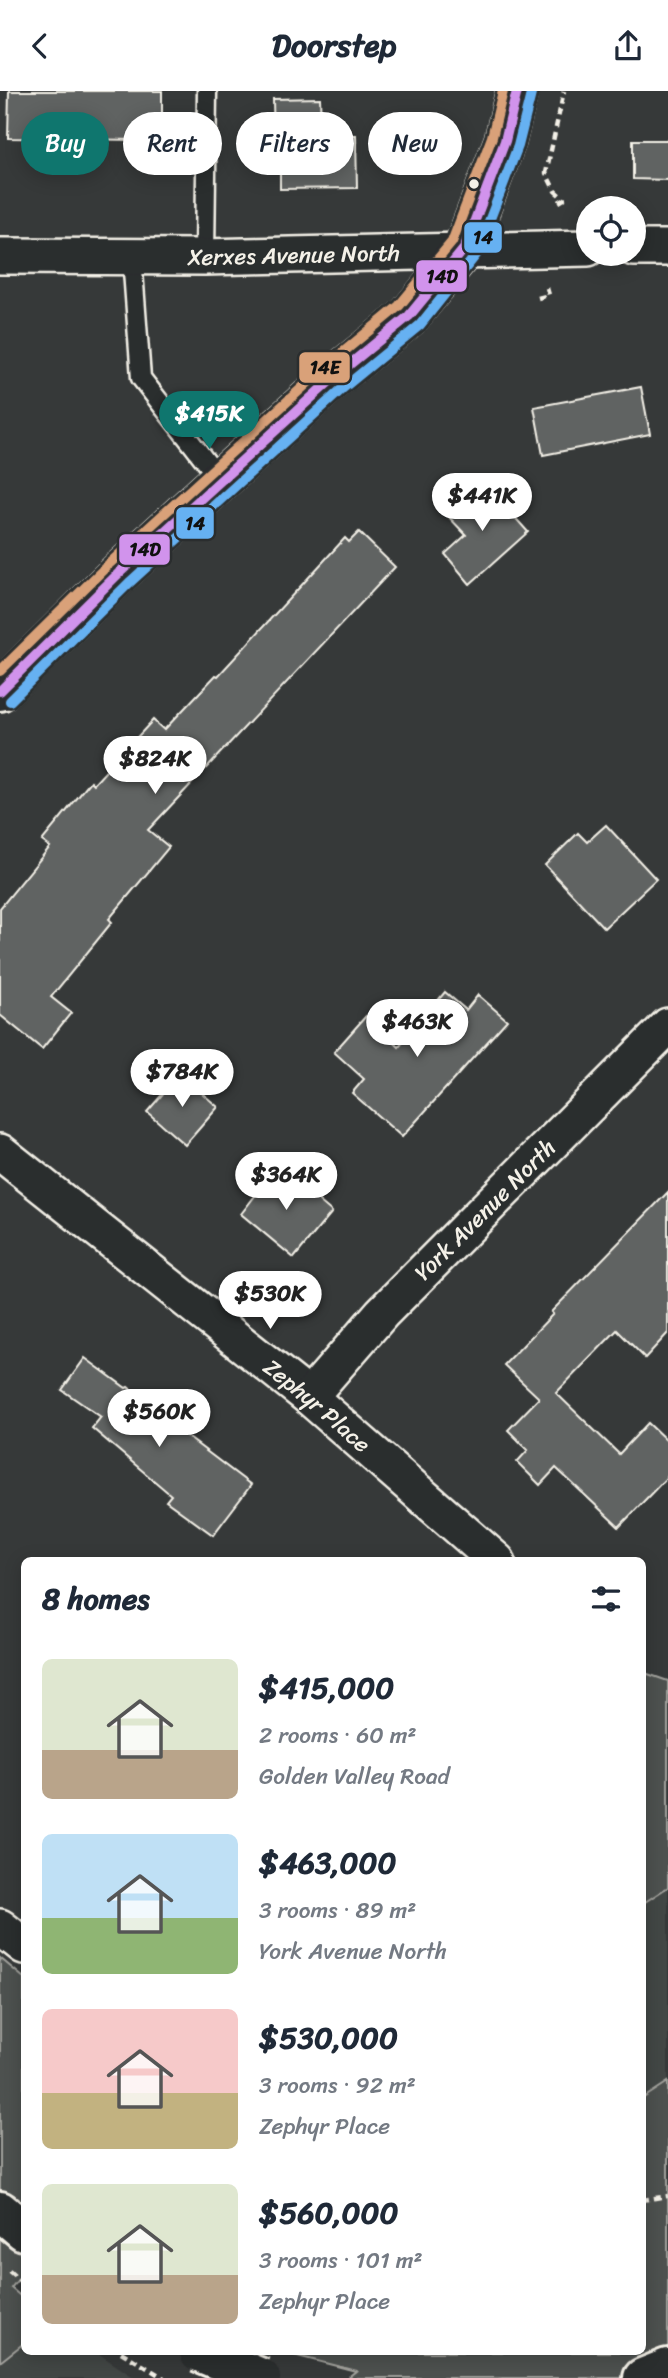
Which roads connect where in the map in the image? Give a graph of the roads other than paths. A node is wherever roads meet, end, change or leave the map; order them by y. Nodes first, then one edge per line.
1 (207, 91) edge
2 (517, 91) edge
3 (576, 248) edge
4 (646, 248) edge
5 (668, 248) edge
6 (464, 249) junction
7 (0, 256) edge
8 (132, 257) junction
9 (205, 257) junction
10 (220, 481) junction
11 (0, 691) edge
12 (668, 1026) edge
13 (0, 1152) edge
14 (309, 1397) junction
15 (491, 1557) edge
16 (0, 1927) edge
17 (21, 1944) edge
18 (0, 2211) edge
19 (21, 2228) edge
20 (205, 2355) edge
21 (668, 2368) edge
22 (261, 2378) edge
23 (643, 2378) edge

1 - 9 lane
2 - 6 street
3 - 6 street, Xerxes Avenue North
4 - 5 street
6 - 9 street, Xerxes Avenue North
6 - 10 street
7 - 8 street, Xerxes Avenue North
8 - 9 street, Xerxes Avenue North
8 - 10 lane
10 - 11 street
12 - 14 street, York Avenue North
13 - 14 street, Zephyr Place
14 - 15 street, Zephyr Place
16 - 17 street
18 - 19 street
20 - 22 street, bridge
21 - 23 street

